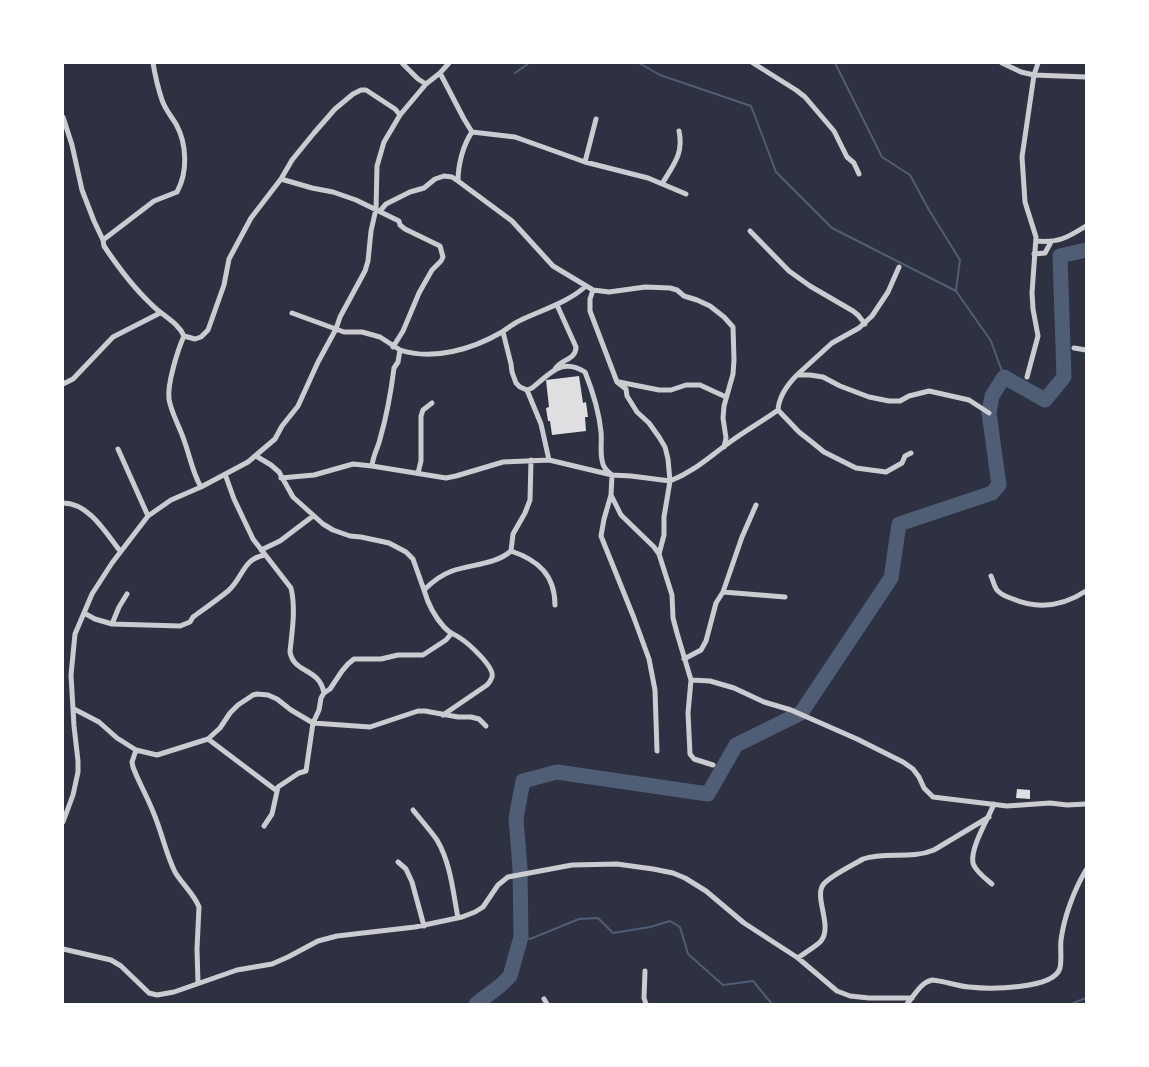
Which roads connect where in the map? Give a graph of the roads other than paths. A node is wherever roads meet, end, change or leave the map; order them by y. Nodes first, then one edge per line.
1 (153, 63) edge
2 (402, 63) edge
3 (449, 63) edge
4 (753, 63) edge
5 (1002, 63) edge
6 (1038, 63) edge
7 (440, 73) junction
8 (1034, 75) junction
9 (1086, 77) edge
10 (426, 84) junction
11 (399, 115) junction
12 (63, 117) edge
13 (596, 119) dead end
14 (679, 131) dead end
15 (472, 132) junction
16 (585, 162) junction
17 (859, 174) dead end
18 (281, 179) junction
19 (458, 181) junction
20 (662, 184) junction
21 (686, 194) dead end
22 (378, 210) junction
23 (1086, 226) edge
24 (750, 231) dead end
25 (103, 240) junction
26 (1036, 241) junction
27 (1051, 242) junction
28 (1034, 254) junction
29 (899, 267) dead end
30 (586, 286) junction
31 (593, 290) junction
32 (557, 305) junction
33 (160, 313) junction
34 (292, 313) dead end
35 (865, 324) junction
36 (336, 329) junction
37 (502, 332) junction
38 (184, 336) junction
39 (393, 347) junction
40 (1074, 348) dead end
41 (1086, 350) edge
42 (400, 351) junction
43 (555, 369) junction
44 (797, 375) junction
45 (1027, 377) dead end
46 (617, 382) junction
47 (63, 383) edge
48 (527, 390) junction
49 (726, 397) junction
50 (432, 403) dead end
51 (778, 410) junction
52 (989, 412) dead end
53 (724, 447) junction
54 (118, 449) dead end
55 (911, 453) dead end
56 (256, 456) junction
57 (531, 460) junction
58 (549, 460) junction
59 (372, 466) junction
60 (418, 473) junction
61 (225, 474) junction
62 (612, 475) junction
63 (281, 478) junction
64 (670, 481) junction
65 (201, 487) junction
66 (611, 495) junction
67 (63, 502) edge
68 (756, 505) dead end
69 (148, 516) junction
70 (313, 516) junction
71 (120, 551) junction
72 (510, 551) junction
73 (263, 553) junction
74 (659, 554) junction
75 (991, 576) dead end
76 (424, 590) junction
77 (1086, 591) edge
78 (723, 592) junction
79 (126, 594) dead end
80 (785, 597) dead end
81 (555, 605) dead end
82 (84, 613) junction
83 (112, 624) junction
84 (451, 634) junction
85 (684, 659) junction
86 (72, 677) junction
87 (63, 678) edge
88 (691, 680) junction
89 (324, 693) junction
90 (74, 709) junction
91 (443, 715) junction
92 (313, 723) junction
93 (486, 726) dead end
94 (208, 739) junction
95 (136, 750) junction
96 (657, 751) dead end
97 (712, 765) dead end
98 (277, 791) junction
99 (994, 804) junction
100 (1086, 804) edge
101 (65, 808) edge
102 (413, 810) dead end
103 (989, 817) junction
104 (63, 822) edge
105 (264, 826) dead end
106 (398, 862) dead end
107 (1086, 870) edge
108 (992, 884) dead end
109 (458, 918) junction
110 (424, 926) junction
111 (63, 949) edge
112 (798, 958) junction
113 (645, 971) dead end
114 (198, 983) junction
115 (912, 998) junction
116 (646, 1004) edge
117 (907, 1004) edge

1 - 25 street
2 - 10 street
3 - 7 street
4 - 17 street
5 - 8 street
6 - 8 street
7 - 10 street
7 - 15 street
8 - 9 street
8 - 26 street
10 - 11 street
11 - 18 street
11 - 22 street
12 - 25 street
13 - 16 street
14 - 20 street
15 - 16 street
15 - 19 street
16 - 20 street
18 - 22 street
18 - 38 street
19 - 22 street
19 - 30 street
20 - 21 street
22 - 36 street
22 - 39 street
23 - 27 street
24 - 35 street
25 - 33 street
26 - 27 street
26 - 28 street
27 - 28 street
28 - 45 street
29 - 35 street
30 - 31 street
30 - 32 street
31 - 46 street
31 - 49 street
32 - 37 street
32 - 43 street
33 - 38 street
33 - 47 street
34 - 36 street
35 - 44 street
36 - 39 street
36 - 56 street
37 - 42 street
37 - 48 street
38 - 65 street
39 - 42 street
40 - 41 street
42 - 59 street
43 - 48 street
43 - 62 street
44 - 51 street
44 - 52 street
46 - 49 street
46 - 64 street
48 - 58 street
49 - 53 street
50 - 60 street
51 - 53 street
51 - 55 street
53 - 64 street
54 - 69 street
56 - 61 street
56 - 63 street
57 - 58 street
57 - 60 street
57 - 72 street
58 - 62 street
59 - 60 street
59 - 63 street
61 - 65 street
61 - 73 street
62 - 64 street
62 - 66 street
63 - 70 street
64 - 74 street
65 - 69 street
66 - 74 street
66 - 96 street
67 - 71 street
68 - 78 street
69 - 71 street
70 - 73 street
70 - 76 street
71 - 82 street
72 - 76 street
72 - 81 street
73 - 83 street
73 - 89 street
74 - 85 street
75 - 77 street
76 - 84 street
78 - 80 street
78 - 85 street
79 - 83 street
82 - 83 street
82 - 86 street
84 - 89 street
84 - 91 street
85 - 88 street
86 - 87 street
86 - 90 street
88 - 97 street
88 - 99 street
89 - 92 street
90 - 95 street
90 - 101 street
91 - 92 street
91 - 93 street
92 - 94 street
92 - 98 street
94 - 95 street
94 - 98 street
95 - 114 street
98 - 105 street
99 - 100 street
99 - 103 street
101 - 104 street
102 - 109 street
103 - 108 street
103 - 112 street
106 - 110 street
107 - 115 street
109 - 110 street
109 - 112 street
110 - 114 street
111 - 114 street
112 - 115 street
113 - 116 street
115 - 117 street

